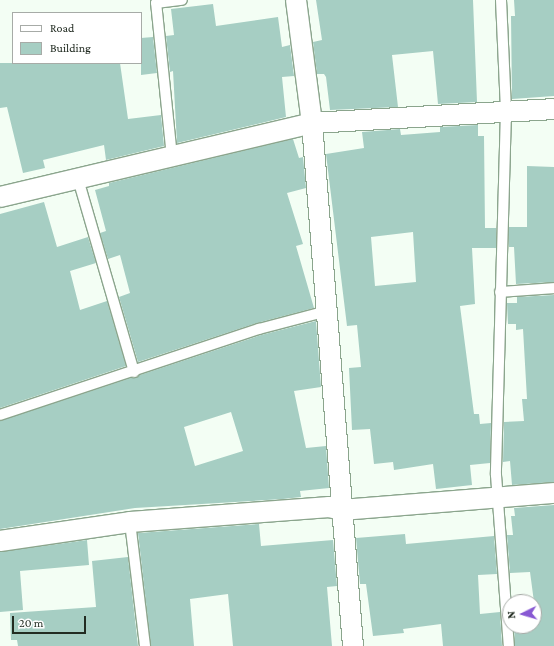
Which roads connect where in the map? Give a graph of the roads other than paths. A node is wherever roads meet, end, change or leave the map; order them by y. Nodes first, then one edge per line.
1 (182, 0) edge
2 (296, 0) edge
3 (501, 0) edge
4 (554, 109) edge
5 (506, 111) junction
6 (312, 123) junction
7 (172, 157) junction
8 (78, 179) junction
9 (0, 198) edge
10 (554, 288) edge
11 (500, 292) junction
12 (327, 311) junction
13 (134, 372) junction
14 (0, 415) edge
15 (554, 493) edge
16 (496, 498) junction
17 (342, 510) junction
18 (130, 522) junction
19 (0, 541) edge
20 (145, 646) edge
21 (353, 646) edge
22 (509, 646) edge

1 - 7 lane
2 - 6 street
3 - 5 lane
4 - 5 street
5 - 6 street
5 - 11 lane
6 - 7 street
6 - 12 street
7 - 8 street
8 - 9 street
8 - 13 lane
10 - 11 lane
11 - 16 lane
12 - 13 lane
12 - 17 street
13 - 14 lane
15 - 16 street
16 - 17 street
16 - 22 lane
17 - 18 street
17 - 21 street
18 - 19 street
18 - 20 lane

